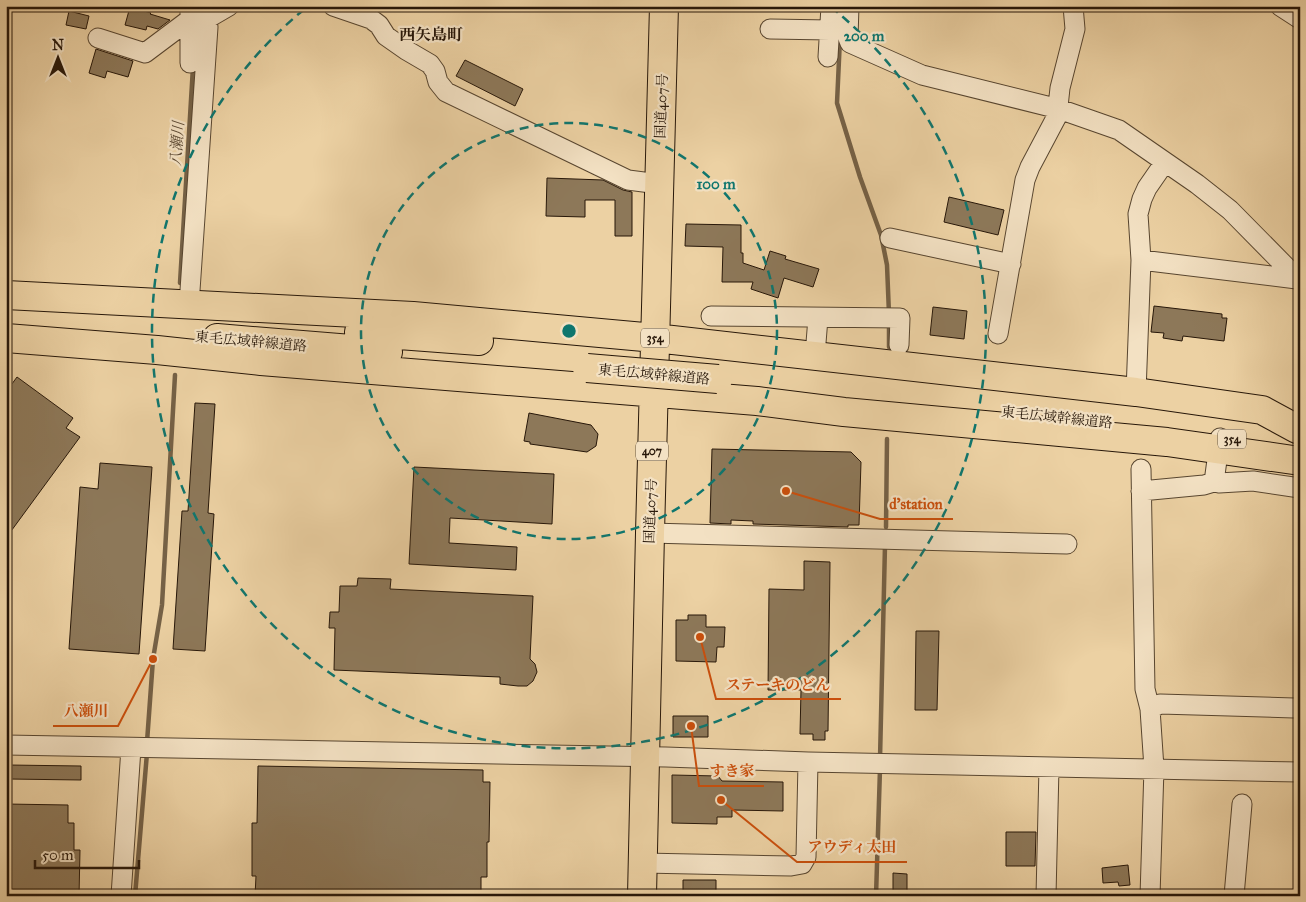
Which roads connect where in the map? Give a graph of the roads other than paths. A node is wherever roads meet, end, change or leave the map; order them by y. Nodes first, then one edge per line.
1 (229, 6) edge
2 (333, 6) edge
3 (664, 6) edge
4 (831, 6) edge
5 (849, 6) edge
6 (1073, 6) edge
7 (1280, 6) edge
8 (194, 16) edge
9 (1300, 19) edge
10 (770, 29) dead end
11 (830, 30) junction
12 (98, 38) dead end
13 (828, 57) dead end
14 (190, 63) dead end
15 (1059, 110) junction
16 (1165, 162) junction
17 (659, 184) junction
18 (890, 238) dead end
19 (1142, 260) junction
20 (1011, 264) junction
21 (1299, 276) edge
22 (6, 295) edge
23 (189, 305) junction
24 (6, 307) edge
25 (711, 316) dead end
26 (818, 318) junction
27 (6, 324) edge
28 (998, 334) dead end
29 (6, 338) edge
30 (655, 338) junction
31 (898, 345) dead end
32 (815, 355) junction
33 (587, 358) junction
34 (718, 370) junction
35 (654, 392) junction
36 (1136, 392) junction
37 (1299, 436) edge
38 (1219, 443) junction
39 (1300, 462) edge
40 (1142, 469) dead end
41 (1214, 482) junction
42 (1300, 488) edge
43 (1141, 491) junction
44 (650, 532) junction
45 (1068, 544) dead end
46 (1150, 709) junction
47 (1300, 709) edge
48 (6, 746) edge
49 (143, 748) junction
50 (645, 757) junction
51 (808, 762) junction
52 (1049, 767) junction
53 (1154, 768) junction
54 (1300, 772) edge
55 (1242, 804) dead end
56 (643, 863) junction
57 (121, 896) edge
58 (642, 896) edge
59 (1046, 896) edge
60 (1150, 896) edge
61 (1234, 896) edge

1 - 8 street
2 - 17 street
3 - 17 highway, 国道407号 / 407
4 - 11 street
5 - 15 street
6 - 15 street
7 - 9 street
8 - 12 street
8 - 14 street
8 - 23 street
10 - 11 street
11 - 13 street
15 - 16 street
15 - 20 street
16 - 19 street
16 - 21 street
17 - 30 highway, 国道407号 / 407
18 - 20 street
19 - 21 street
19 - 36 street
20 - 28 street
22 - 23 highway, 354
23 - 30 highway, 354
24 - 33 highway, 東毛広域幹線道路 / 354
25 - 26 street
26 - 31 street
26 - 32 street
27 - 33 highway, 東毛広域幹線道路 / 354
29 - 35 highway, 354
30 - 32 highway, 354
30 - 35 highway, 国道407号 / 407
32 - 36 highway, 354
33 - 34 highway, 東毛広域幹線道路 / 354, bridge
34 - 37 highway, 東毛広域幹線道路 / 354
34 - 38 highway, 東毛広域幹線道路 / 354
35 - 38 highway, 354
35 - 44 highway, 国道407号 / 407
36 - 37 highway, 354
37 - 38 highway, 東毛広域幹線道路 / 354
38 - 39 highway, 354
38 - 41 street
40 - 43 street
41 - 42 street
41 - 43 street
43 - 46 street
44 - 45 street
44 - 50 highway, 国道407号 / 407
46 - 47 street
46 - 53 street
48 - 49 street
49 - 50 street
49 - 57 street
50 - 51 street
50 - 56 highway, 国道407号 / 407
51 - 52 street
51 - 56 street
52 - 53 street
52 - 59 street
53 - 54 street
53 - 60 street
55 - 61 street
56 - 58 highway, 国道407号 / 407

